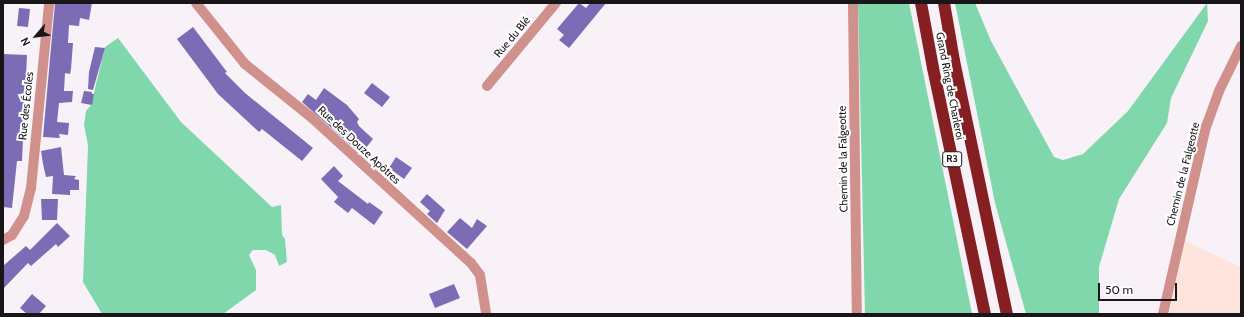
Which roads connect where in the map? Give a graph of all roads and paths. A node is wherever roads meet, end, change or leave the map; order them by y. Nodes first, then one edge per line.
1 (49, 3) edge
2 (196, 3) edge
3 (556, 3) edge
4 (853, 3) edge
5 (921, 3) edge
6 (944, 3) edge
7 (1241, 46) edge
8 (487, 86) dead end
9 (3, 240) edge
10 (1164, 313) edge
11 (486, 314) edge
12 (857, 314) edge
13 (985, 314) edge
14 (1007, 314) edge

1 - 9 street, Rue des Écoles
2 - 11 street, Rue des Douze Apôtres
3 - 8 street, Rue du Blé
4 - 12 street, Chemin de la Falgeotte
5 - 13 highway, Grand Ring de Charleroi / R3
6 - 14 highway, Grand Ring de Charleroi / R3
7 - 10 street, Chemin de la Falgeotte

